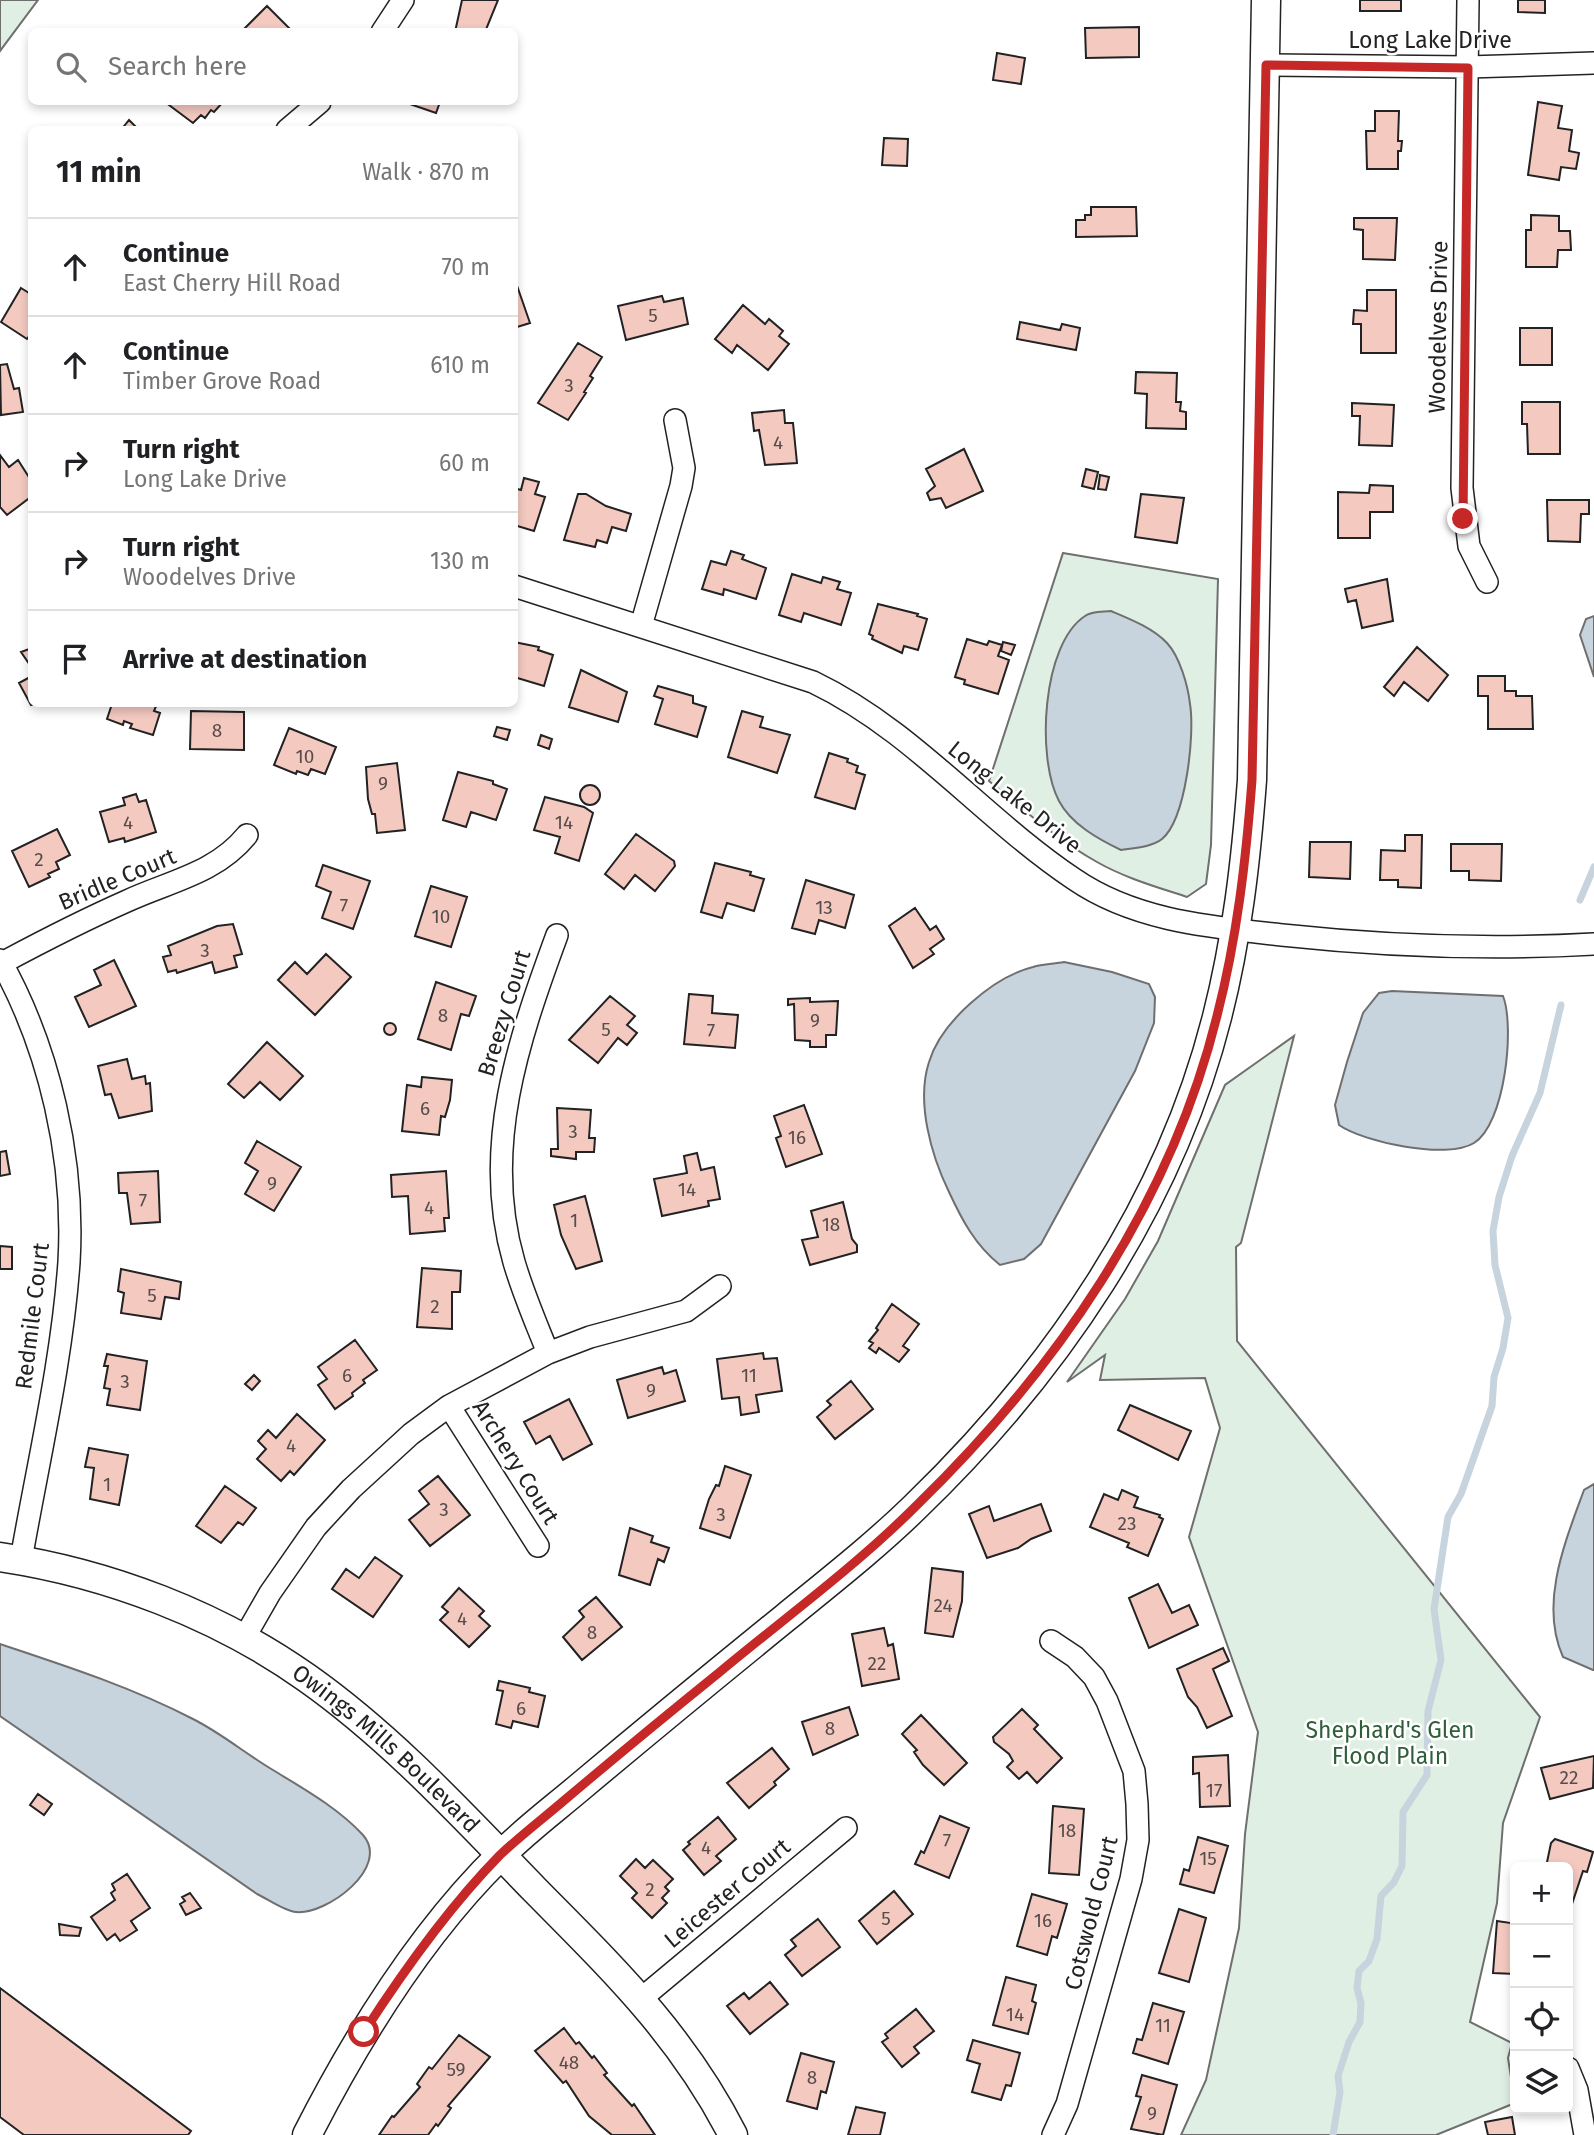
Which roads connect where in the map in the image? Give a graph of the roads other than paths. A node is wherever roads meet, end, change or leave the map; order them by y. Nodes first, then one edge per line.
1 (402, 0) edge
2 (1266, 0) edge
3 (1468, 0) edge
4 (384, 28) edge
5 (1594, 63) edge
6 (1266, 65) junction
7 (1468, 68) junction
8 (317, 105) edge
9 (296, 126) edge
10 (675, 420) dead end
11 (1487, 582) dead end
12 (518, 587) edge
13 (642, 626) junction
14 (247, 835) dead end
15 (1236, 930) junction
16 (557, 934) dead end
17 (1594, 944) edge
18 (1, 962) edge
19 (720, 1286) dead end
20 (548, 1353) junction
21 (449, 1406) junction
22 (538, 1546) dead end
23 (10, 1559) edge
24 (243, 1640) junction
25 (1051, 1641) dead end
26 (846, 1828) dead end
27 (501, 1855) junction
28 (642, 1998) junction
29 (1573, 2080) edge
30 (307, 2135) edge
31 (733, 2135) edge
32 (1053, 2135) edge
33 (1585, 2135) edge

1 - 4 street
2 - 6 street
3 - 7 street, Woodelves Drive
5 - 7 street, Long Lake Drive
6 - 7 street, Long Lake Drive
6 - 15 street
7 - 11 street, Woodelves Drive
8 - 9 street
10 - 13 street
12 - 13 street, Long Lake Drive
13 - 15 street, Long Lake Drive
14 - 18 street, Bridle Court
15 - 17 street, Long Lake Drive
15 - 27 street
16 - 20 street, Breezy Court
18 - 23 street, Redmile Court
19 - 20 street
20 - 21 street
21 - 22 street, Archery Court
21 - 24 street
23 - 24 street, Owings Mills Boulevard
24 - 27 street, Owings Mills Boulevard
25 - 32 street, Cotswold Court
26 - 28 street, Leicester Court
27 - 28 street, Owings Mills Boulevard
27 - 30 street
28 - 31 street, Owings Mills Boulevard
29 - 33 street

